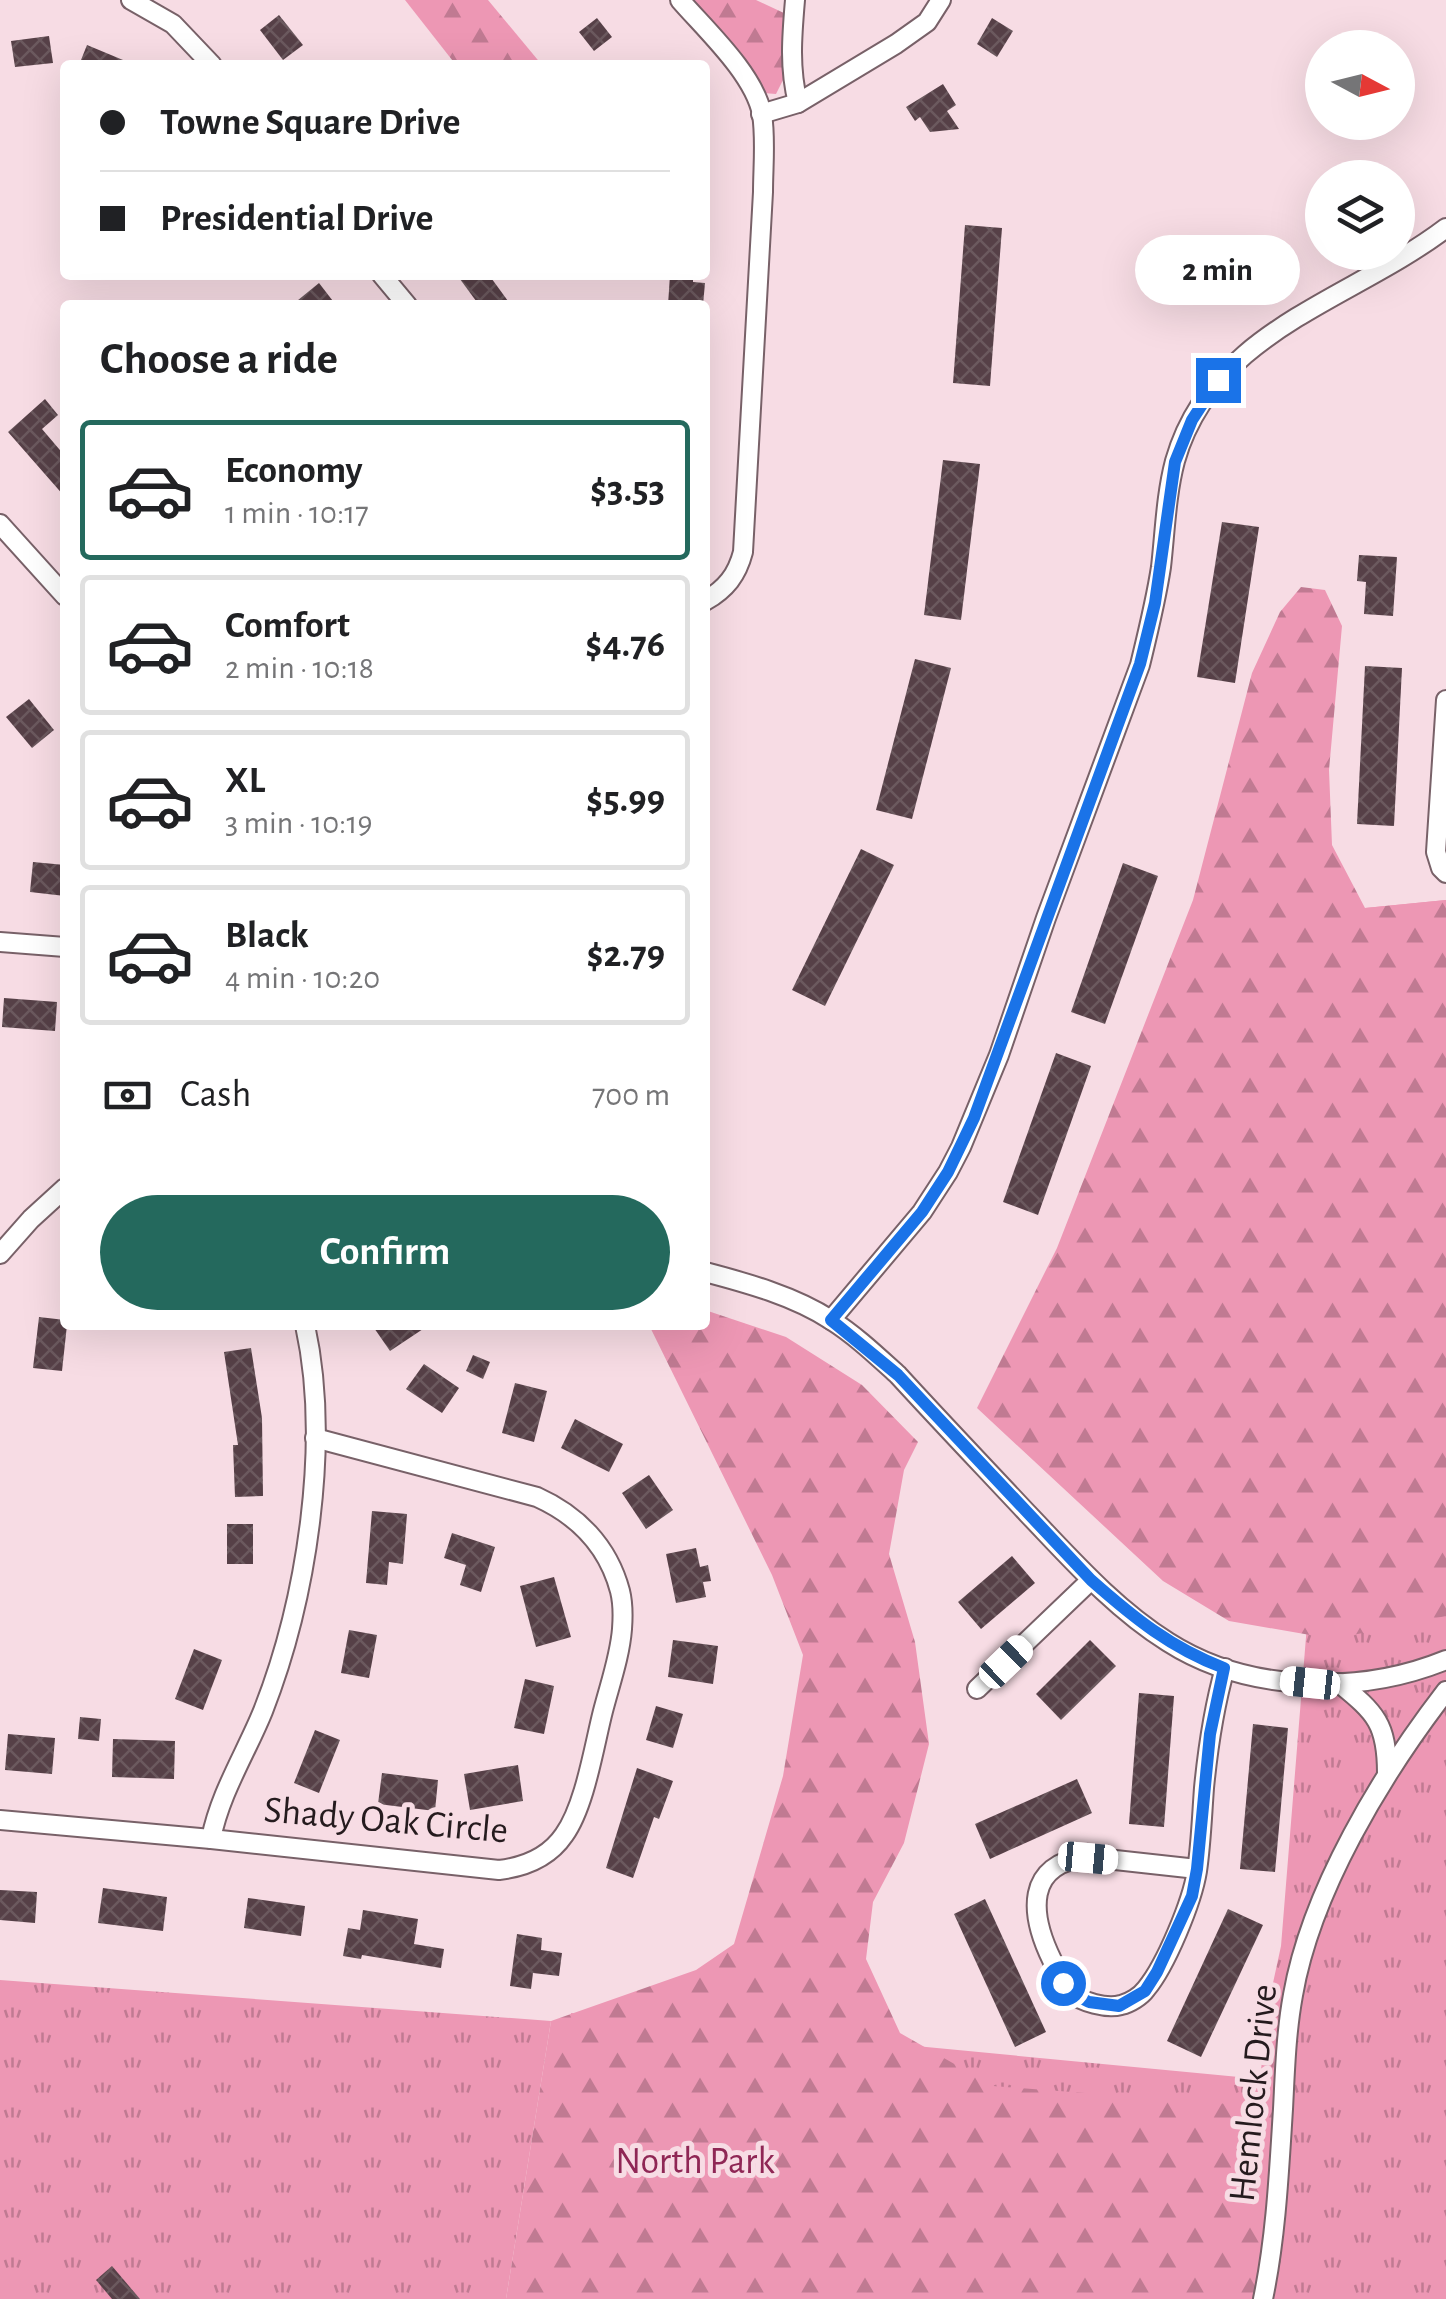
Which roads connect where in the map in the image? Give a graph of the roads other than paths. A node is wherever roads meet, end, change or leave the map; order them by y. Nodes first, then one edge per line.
1 (131, 0) edge
2 (680, 0) edge
3 (794, 0) edge
4 (941, 0) edge
5 (207, 60) edge
6 (798, 103) junction
7 (762, 114) junction
8 (1446, 228) edge
9 (386, 280) edge
10 (402, 300) edge
11 (0, 524) edge
12 (60, 590) edge
13 (710, 598) edge
14 (1446, 700) edge
15 (1446, 873) edge
16 (0, 942) edge
17 (60, 947) edge
18 (60, 1193) edge
19 (0, 1254) edge
20 (710, 1274) edge
21 (831, 1320) junction
22 (306, 1330) edge
23 (315, 1438) junction
24 (1091, 1580) junction
25 (1446, 1660) edge
26 (1224, 1668) junction
27 (1339, 1683) junction
28 (977, 1690) dead end
29 (1446, 1691) edge
30 (1388, 1773) junction
31 (0, 1820) edge
32 (211, 1839) junction
33 (1197, 1869) junction
34 (1263, 2299) edge

1 - 5 street
2 - 7 street
3 - 6 street
4 - 6 street
6 - 7 street
7 - 13 street
8 - 21 street
9 - 10 street
11 - 12 street
14 - 15 street
16 - 17 street
18 - 19 street
20 - 21 street
21 - 24 street
22 - 23 street
23 - 32 street
23 - 32 street, Shady Oak Circle
24 - 26 street
24 - 28 street
25 - 27 street
26 - 27 street
26 - 33 street
27 - 30 street
29 - 30 street, Hemlock Drive
30 - 34 street, Hemlock Drive
31 - 32 street, Shady Oak Circle
33 - 33 street

